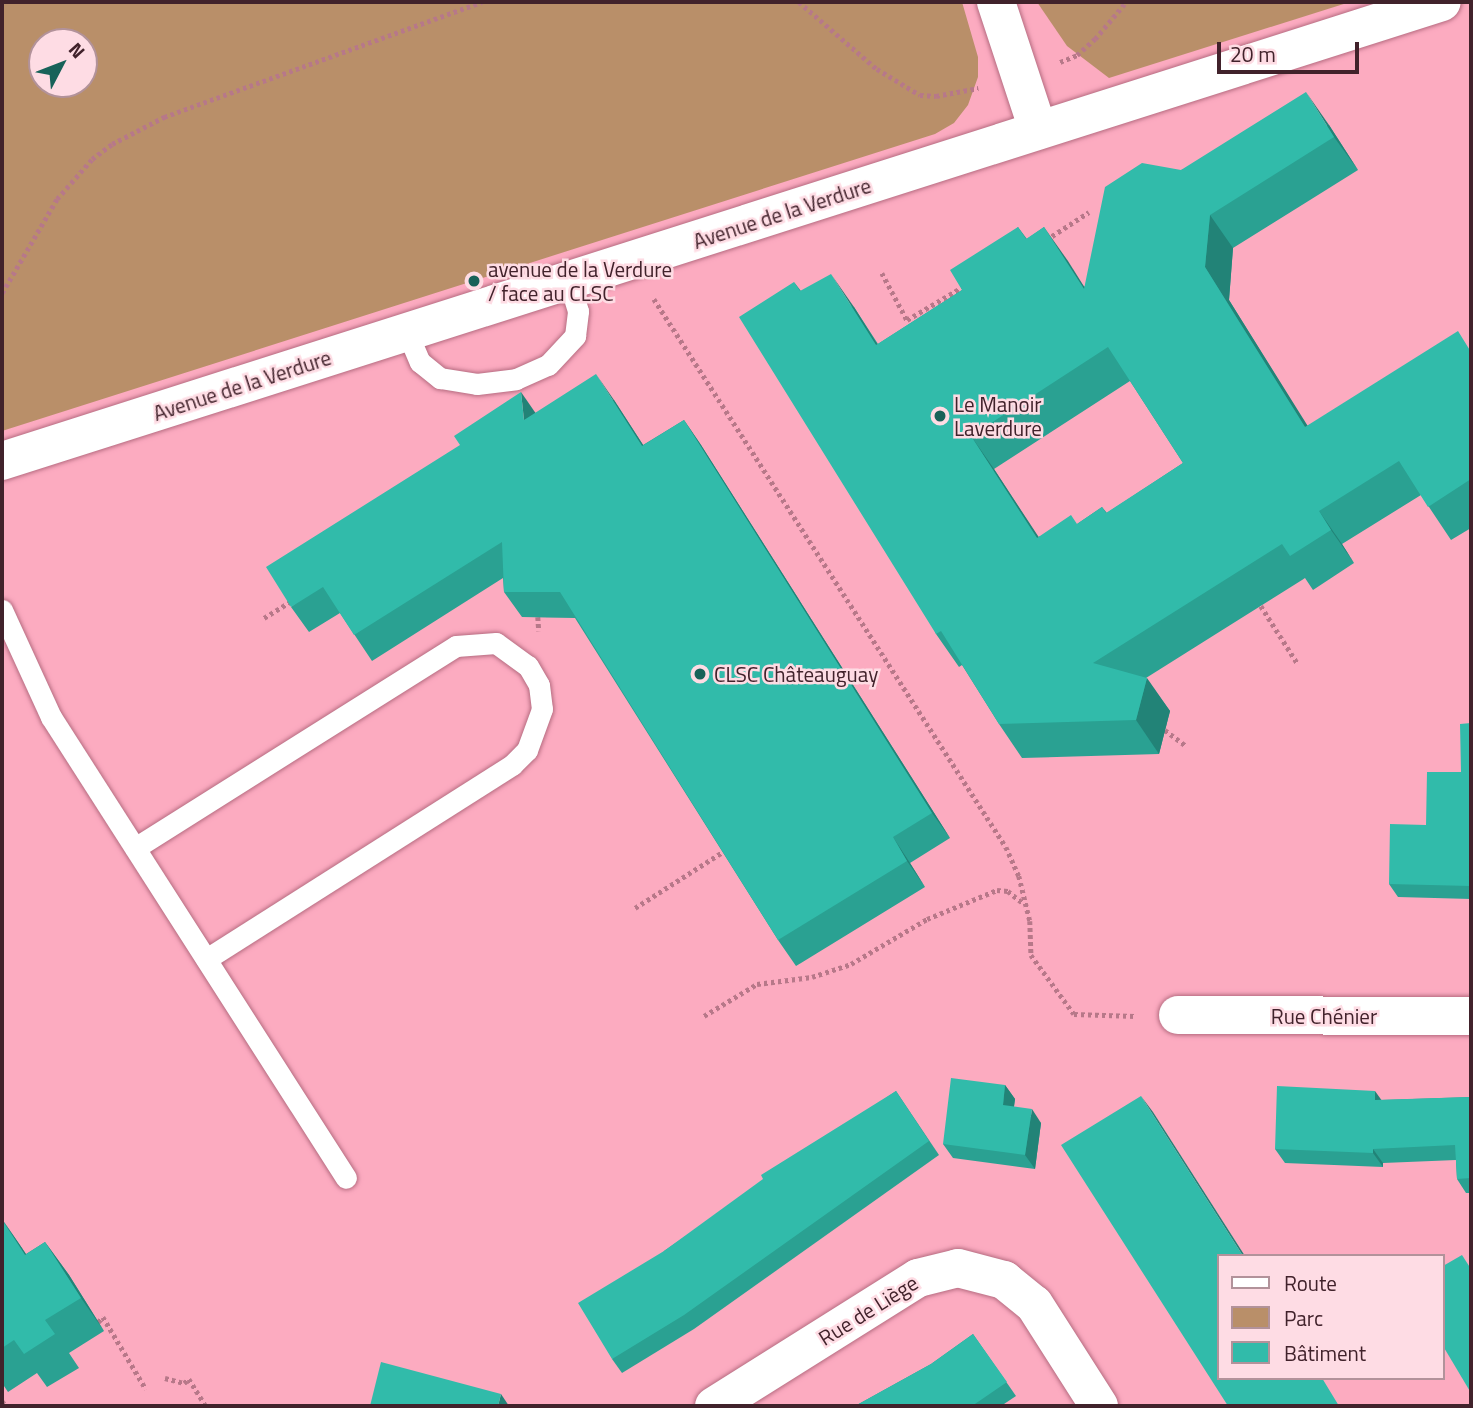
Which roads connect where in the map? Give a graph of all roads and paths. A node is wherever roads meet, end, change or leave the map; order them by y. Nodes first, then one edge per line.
1 (482, 2) edge
2 (799, 2) edge
3 (996, 2) edge
4 (1126, 2) edge
5 (1442, 2) edge
6 (1070, 58) dead end
7 (975, 89) dead end
8 (1038, 130) junction
9 (1089, 212) dead end
10 (1049, 250) edge
11 (882, 273) dead end
12 (977, 278) edge
13 (569, 281) junction
14 (647, 289) dead end
15 (2, 293) edge
16 (907, 320) junction
17 (911, 327) edge
18 (407, 332) junction
19 (2, 461) edge
20 (290, 602) edge
21 (1261, 606) edge
22 (2, 610) edge
23 (538, 617) edge
24 (264, 618) dead end
25 (539, 632) edge
26 (1298, 664) dead end
27 (1166, 730) dead end
28 (1185, 745) dead end
29 (135, 848) junction
30 (724, 852) edge
31 (1025, 905) junction
32 (635, 908) dead end
33 (206, 959) junction
34 (1178, 1015) joint
35 (704, 1016) dead end
36 (1471, 1016) edge
37 (346, 1178) dead end
38 (98, 1322) dead end
39 (165, 1378) dead end
40 (146, 1390) dead end
41 (2, 1401) edge
42 (6, 1406) edge
43 (206, 1406) edge
44 (714, 1406) edge
45 (1099, 1406) edge

1 - 15 path
2 - 7 path
3 - 8 street
4 - 6 path
5 - 8 street, Avenue de la Verdure
8 - 13 street, Avenue de la Verdure
9 - 10 path
11 - 16 path
12 - 16 path
13 - 18 street, Avenue de la Verdure
13 - 18 lane
14 - 31 path
16 - 17 path
18 - 19 street, Avenue de la Verdure
20 - 24 path
21 - 26 path
22 - 29 lane
23 - 25 path
27 - 28 path
29 - 33 lane
29 - 33 lane
30 - 32 path
31 - 34 path
31 - 35 path
33 - 37 lane
34 - 36 street, Rue Chénier
38 - 40 path
39 - 43 path
41 - 42 path
44 - 45 street, Rue de Liège

